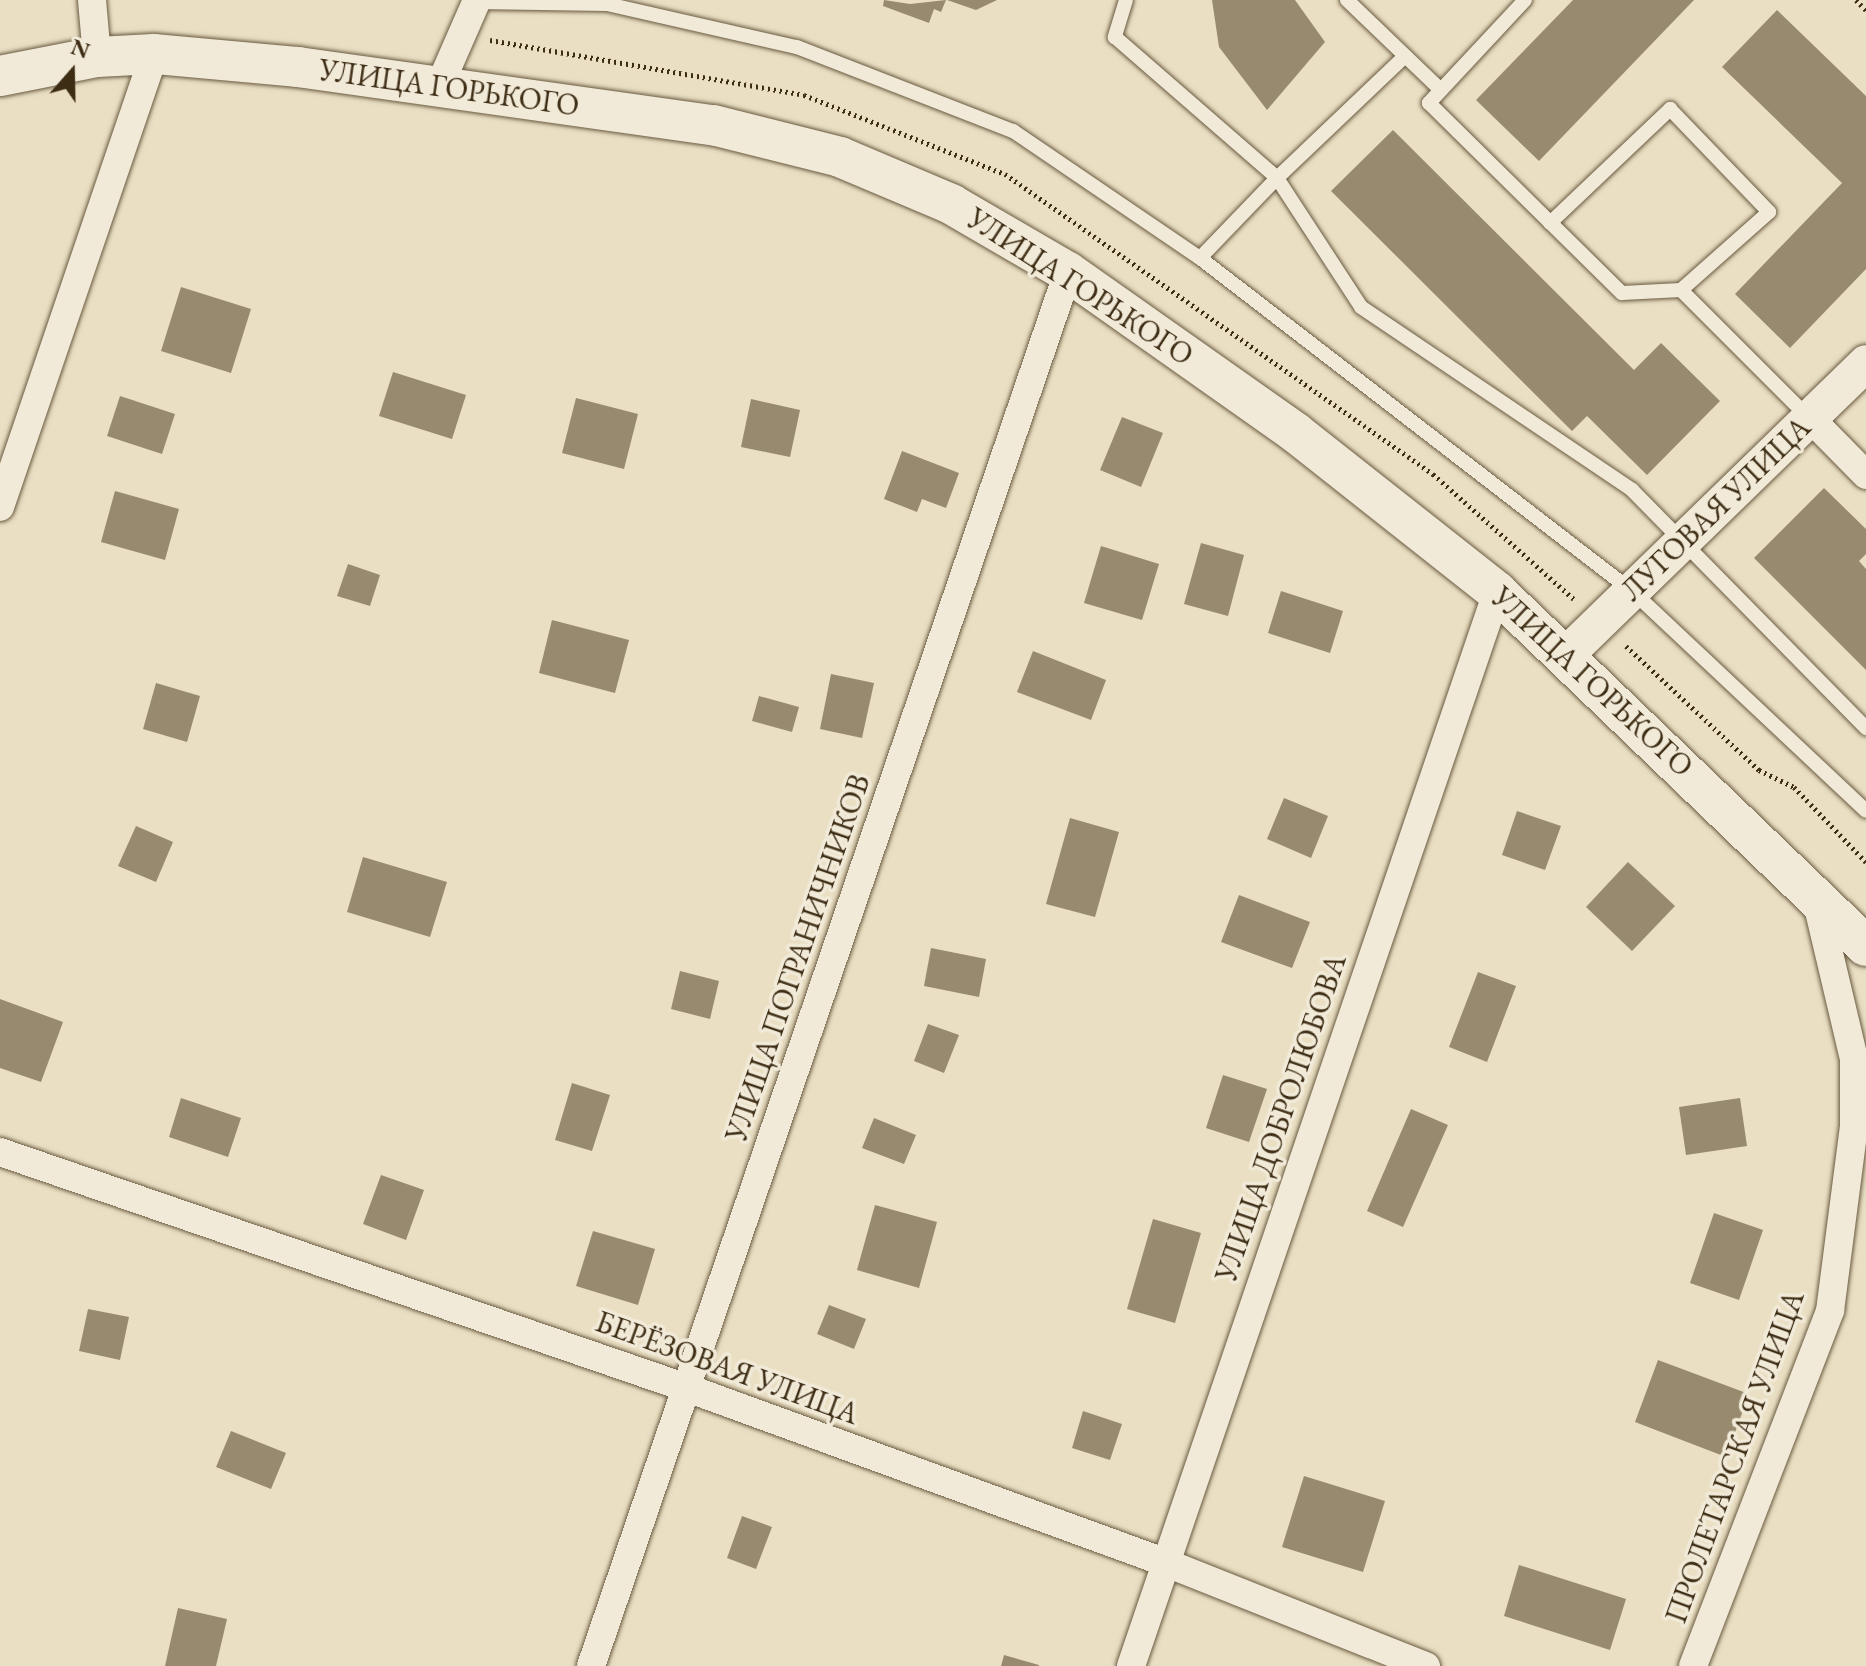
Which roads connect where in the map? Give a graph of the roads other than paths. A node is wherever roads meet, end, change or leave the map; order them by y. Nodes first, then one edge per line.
1 (92, 0) edge
2 (1126, 0) edge
3 (1347, 0) edge
4 (1525, 0) edge
5 (477, 1) edge
6 (154, 54) junction
7 (97, 57) junction
8 (1403, 58) junction
9 (0, 76) edge
10 (439, 87) junction
11 (1441, 90) junction
12 (1277, 178) junction
13 (1550, 223) junction
14 (1200, 258) junction
15 (1068, 272) junction
16 (1681, 290) junction
17 (1866, 363) edge
18 (1810, 418) junction
19 (1866, 475) edge
20 (0, 507) edge
21 (1684, 541) junction
22 (1632, 591) junction
23 (1497, 592) junction
24 (1567, 654) junction
25 (1866, 728) edge
26 (1866, 811) edge
27 (1815, 893) junction
28 (1866, 946) edge
29 (0, 1152) edge
30 (687, 1388) junction
31 (1164, 1562) junction
32 (591, 1666) edge
33 (1131, 1666) edge
34 (1426, 1666) edge
35 (1693, 1666) edge

1 - 7 street
2 - 12 lane
3 - 8 lane
4 - 11 lane
5 - 10 street
5 - 14 lane
6 - 7 main road, УЛИЦА ГОРЬКОГО
6 - 10 main road, УЛИЦА ГОРЬКОГО
6 - 20 street
7 - 9 main road, УЛИЦА ГОРЬКОГО
8 - 11 lane
8 - 12 lane
10 - 15 main road, УЛИЦА ГОРЬКОГО
11 - 13 lane
12 - 14 lane
12 - 21 lane
13 - 16 lane
13 - 16 lane
14 - 22 lane
15 - 23 main road, УЛИЦА ГОРЬКОГО
15 - 30 street, УЛИЦА ПОГРАНИЧНИКОВ
16 - 18 lane
17 - 18 street, ЛУГОВАЯ УЛИЦА
18 - 19 street
18 - 21 street, ЛУГОВАЯ УЛИЦА
21 - 22 street, ЛУГОВАЯ УЛИЦА
21 - 25 lane
22 - 24 street, ЛУГОВАЯ УЛИЦА
22 - 26 lane
23 - 24 main road, УЛИЦА ГОРЬКОГО
23 - 31 street, УЛИЦА ДОБРОЛЮБОВА
24 - 27 main road, УЛИЦА ГОРЬКОГО
27 - 28 main road, УЛИЦА ГОРЬКОГО
27 - 35 street, ПРОЛЕТАРСКАЯ УЛИЦА
29 - 30 street, БЕРЁЗОВАЯ УЛИЦА
30 - 31 street, БЕРЁЗОВАЯ УЛИЦА
30 - 32 street, УЛИЦА ПОГРАНИЧНИКОВ
31 - 33 street, УЛИЦА ДОБРОЛЮБОВА
31 - 34 street, БЕРЁЗОВАЯ УЛИЦА

